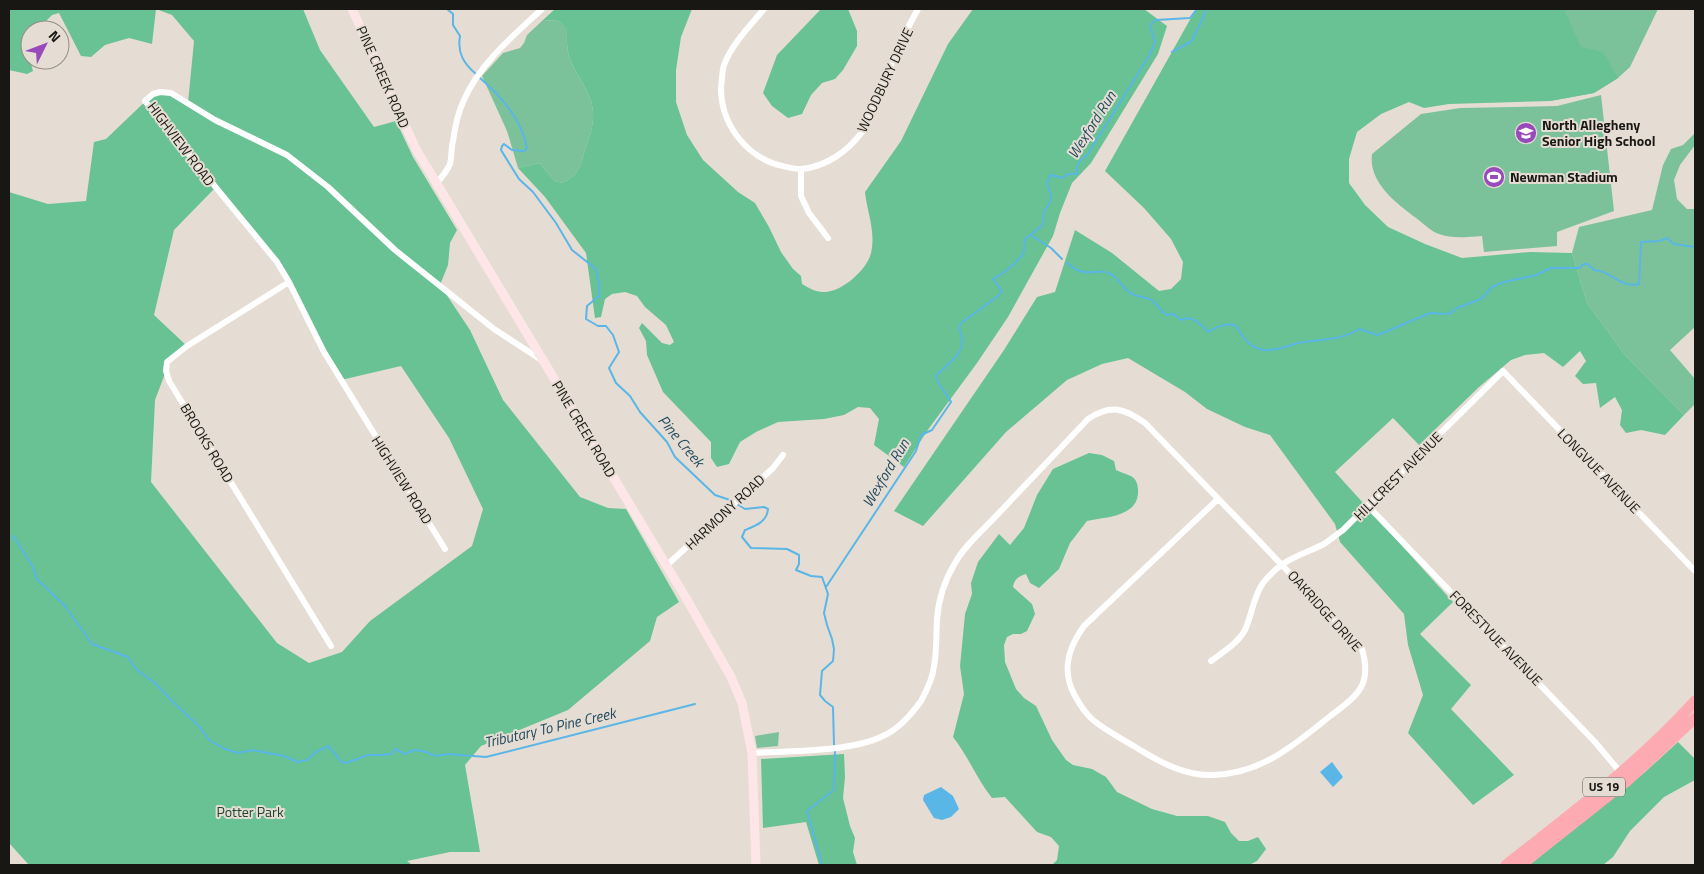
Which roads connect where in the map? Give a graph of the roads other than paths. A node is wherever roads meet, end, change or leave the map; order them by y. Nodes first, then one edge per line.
1 (352, 9) edge
2 (542, 9) edge
3 (764, 9) edge
4 (918, 9) edge
5 (801, 169) junction
6 (437, 183) junction
7 (828, 238) dead end
8 (289, 282) junction
9 (544, 362) junction
10 (1503, 372) joint
11 (783, 455) dead end
12 (1218, 499) junction
13 (1368, 506) junction
14 (445, 549) dead end
15 (1281, 564) junction
16 (666, 566) junction
17 (1695, 571) edge
18 (331, 646) dead end
19 (1211, 661) dead end
20 (1695, 700) edge
21 (1695, 718) edge
22 (752, 753) junction
23 (1621, 773) junction
24 (756, 865) edge
25 (1506, 865) edge
26 (1521, 865) edge

1 - 6 street, PINE CREEK ROAD
2 - 6 street
3 - 5 street, WOODBURY DRIVE
4 - 5 street, WOODBURY DRIVE
5 - 7 street
6 - 9 street, PINE CREEK ROAD
8 - 9 street, HIGHVIEW ROAD
8 - 14 street, HIGHVIEW ROAD
8 - 18 street, BROOKS ROAD
9 - 16 street, PINE CREEK ROAD
10 - 13 street, HILLCREST AVENUE
10 - 17 street, LONGVUE AVENUE
11 - 16 street, HARMONY ROAD
12 - 15 street, OAKRIDGE DRIVE
12 - 15 street, OAKRIDGE DRIVE
12 - 22 street, OAKRIDGE DRIVE
13 - 15 street, HILLCREST AVENUE
13 - 23 street, FORESTVUE AVENUE
15 - 19 street
16 - 22 street, PINE CREEK ROAD
20 - 23 highway, US 19
21 - 26 highway, US 19
22 - 24 street, PINE CREEK ROAD
23 - 25 highway, US 19

